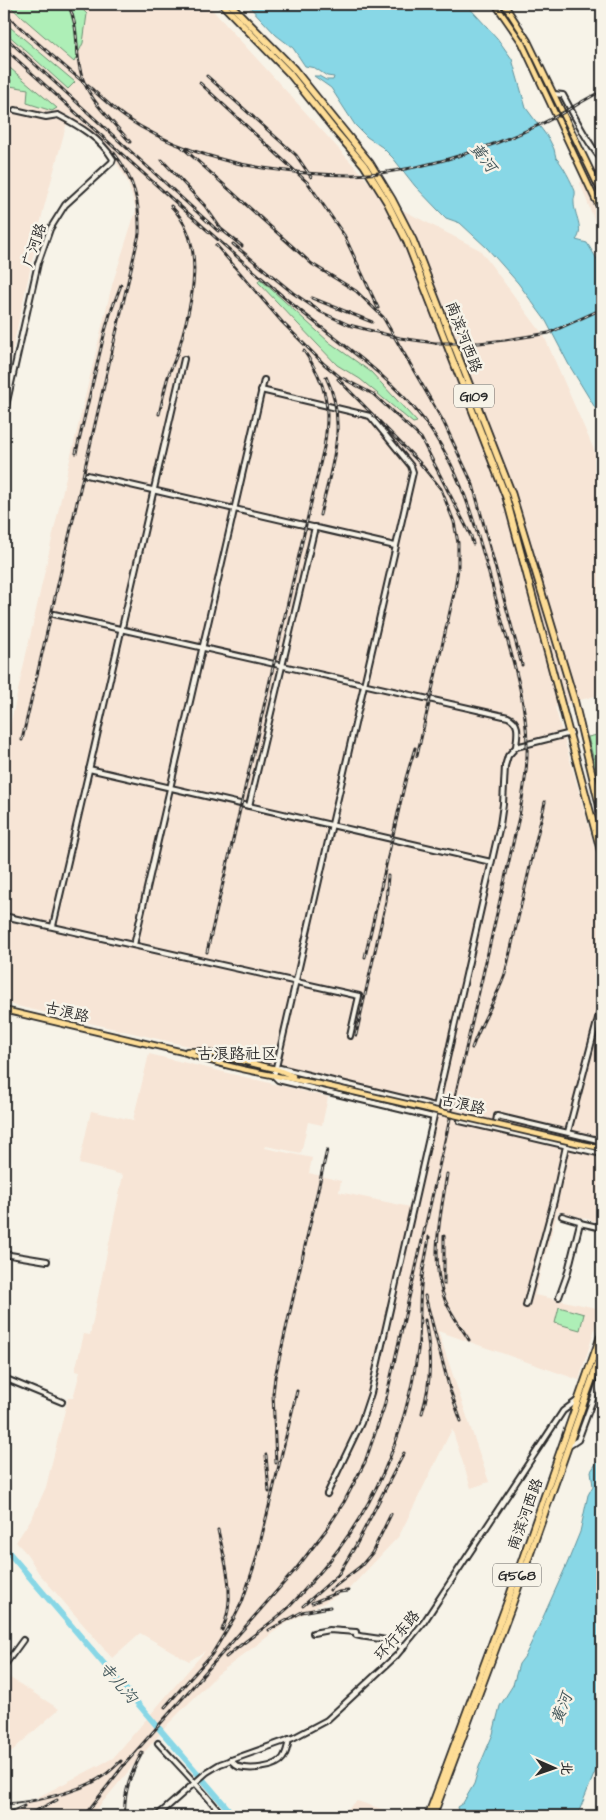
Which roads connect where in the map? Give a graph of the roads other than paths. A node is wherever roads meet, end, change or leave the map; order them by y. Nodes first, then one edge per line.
1 (222, 4) edge
2 (230, 4) edge
3 (495, 4) edge
4 (504, 4) edge
5 (554, 94) junction
6 (15, 110) dead end
7 (602, 160) edge
8 (602, 194) edge
9 (602, 211) edge
10 (184, 359) dead end
11 (264, 380) dead end
12 (261, 390) junction
13 (4, 415) edge
14 (87, 475) dead end
15 (153, 490) junction
16 (234, 509) junction
17 (315, 527) junction
18 (395, 546) junction
19 (54, 614) dead end
20 (121, 628) junction
21 (202, 648) junction
22 (283, 666) junction
23 (364, 684) junction
24 (571, 733) junction
25 (516, 747) junction
26 (89, 769) junction
27 (170, 787) junction
28 (249, 806) junction
29 (602, 816) edge
30 (333, 825) junction
31 (600, 843) edge
32 (602, 856) edge
33 (491, 862) junction
34 (4, 916) edge
35 (54, 926) junction
36 (134, 945) junction
37 (296, 982) junction
38 (602, 1003) edge
39 (4, 1010) edge
40 (350, 1036) dead end
41 (183, 1052) junction
42 (276, 1070) junction
43 (274, 1076) junction
44 (319, 1084) junction
45 (436, 1106) junction
46 (433, 1116) junction
47 (460, 1121) dead end
48 (494, 1129) junction
49 (568, 1132) junction
50 (602, 1141) edge
51 (566, 1146) junction
52 (602, 1148) edge
53 (602, 1154) edge
54 (562, 1216) dead end
55 (580, 1223) junction
56 (602, 1228) edge
57 (4, 1254) edge
58 (47, 1261) dead end
59 (558, 1297) dead end
60 (526, 1305) dead end
61 (602, 1332) edge
62 (602, 1351) edge
63 (4, 1378) edge
64 (600, 1380) dead end
65 (583, 1397) junction
66 (62, 1402) dead end
67 (568, 1447) junction
68 (327, 1494) dead end
69 (313, 1633) dead end
70 (23, 1640) dead end
71 (403, 1648) junction
72 (4, 1666) edge
73 (289, 1739) junction
74 (158, 1743) dead end
75 (230, 1760) junction
76 (195, 1783) junction
77 (157, 1816) edge
78 (223, 1816) edge
79 (428, 1816) edge
80 (433, 1816) edge

1 - 24 highway, 南滨河西路 / G109
2 - 29 highway, 南滨河西路 / G109
3 - 9 main road
4 - 5 main road
5 - 7 street
5 - 8 main road
6 - 13 street, 广河路
10 - 15 street
11 - 12 street
12 - 16 street
12 - 18 street
14 - 15 street
15 - 16 street
15 - 20 street
16 - 17 street
16 - 21 street
17 - 18 street
17 - 22 street
18 - 23 street
19 - 20 street
20 - 21 street
20 - 26 street
21 - 22 street
21 - 27 street
22 - 23 street
22 - 28 street
23 - 25 street
23 - 30 street
24 - 25 street
24 - 31 highway, G109
25 - 33 street
26 - 27 street
26 - 35 street
27 - 28 street
27 - 36 street
28 - 30 street
30 - 33 street
30 - 37 street
31 - 32 highway
33 - 45 street
34 - 35 street
35 - 36 street
36 - 37 street
37 - 40 street
37 - 42 street
38 - 49 street
39 - 41 main road, 古浪路
41 - 42 main road, 古浪路
41 - 43 main road, 古浪路
42 - 43 street
42 - 44 main road, 古浪路
42 - 45 street, 古浪路
43 - 44 main road, 古浪路
43 - 46 street, 古浪路
44 - 52 main road, 古浪路, bridge
45 - 46 street
46 - 68 street
47 - 48 street
48 - 49 street
48 - 51 street
49 - 50 street
51 - 53 street
51 - 60 street
54 - 55 street
55 - 56 street
55 - 59 street
57 - 58 street
61 - 65 highway, 南滨河西路 / G568
62 - 65 highway, 南滨河西路 / G568
63 - 66 street
64 - 67 street
65 - 67 highway, 南滨河西路 / G568
65 - 71 street, 环行东路
65 - 79 highway, 南滨河西路 / G568
67 - 80 highway, 南滨河西路 / G568
69 - 71 street
70 - 72 street
71 - 73 street, 环行东路
73 - 75 street, 环行东路
73 - 75 street
74 - 76 street
75 - 76 street, 环行东路
76 - 77 street, 环行东路
76 - 78 street

